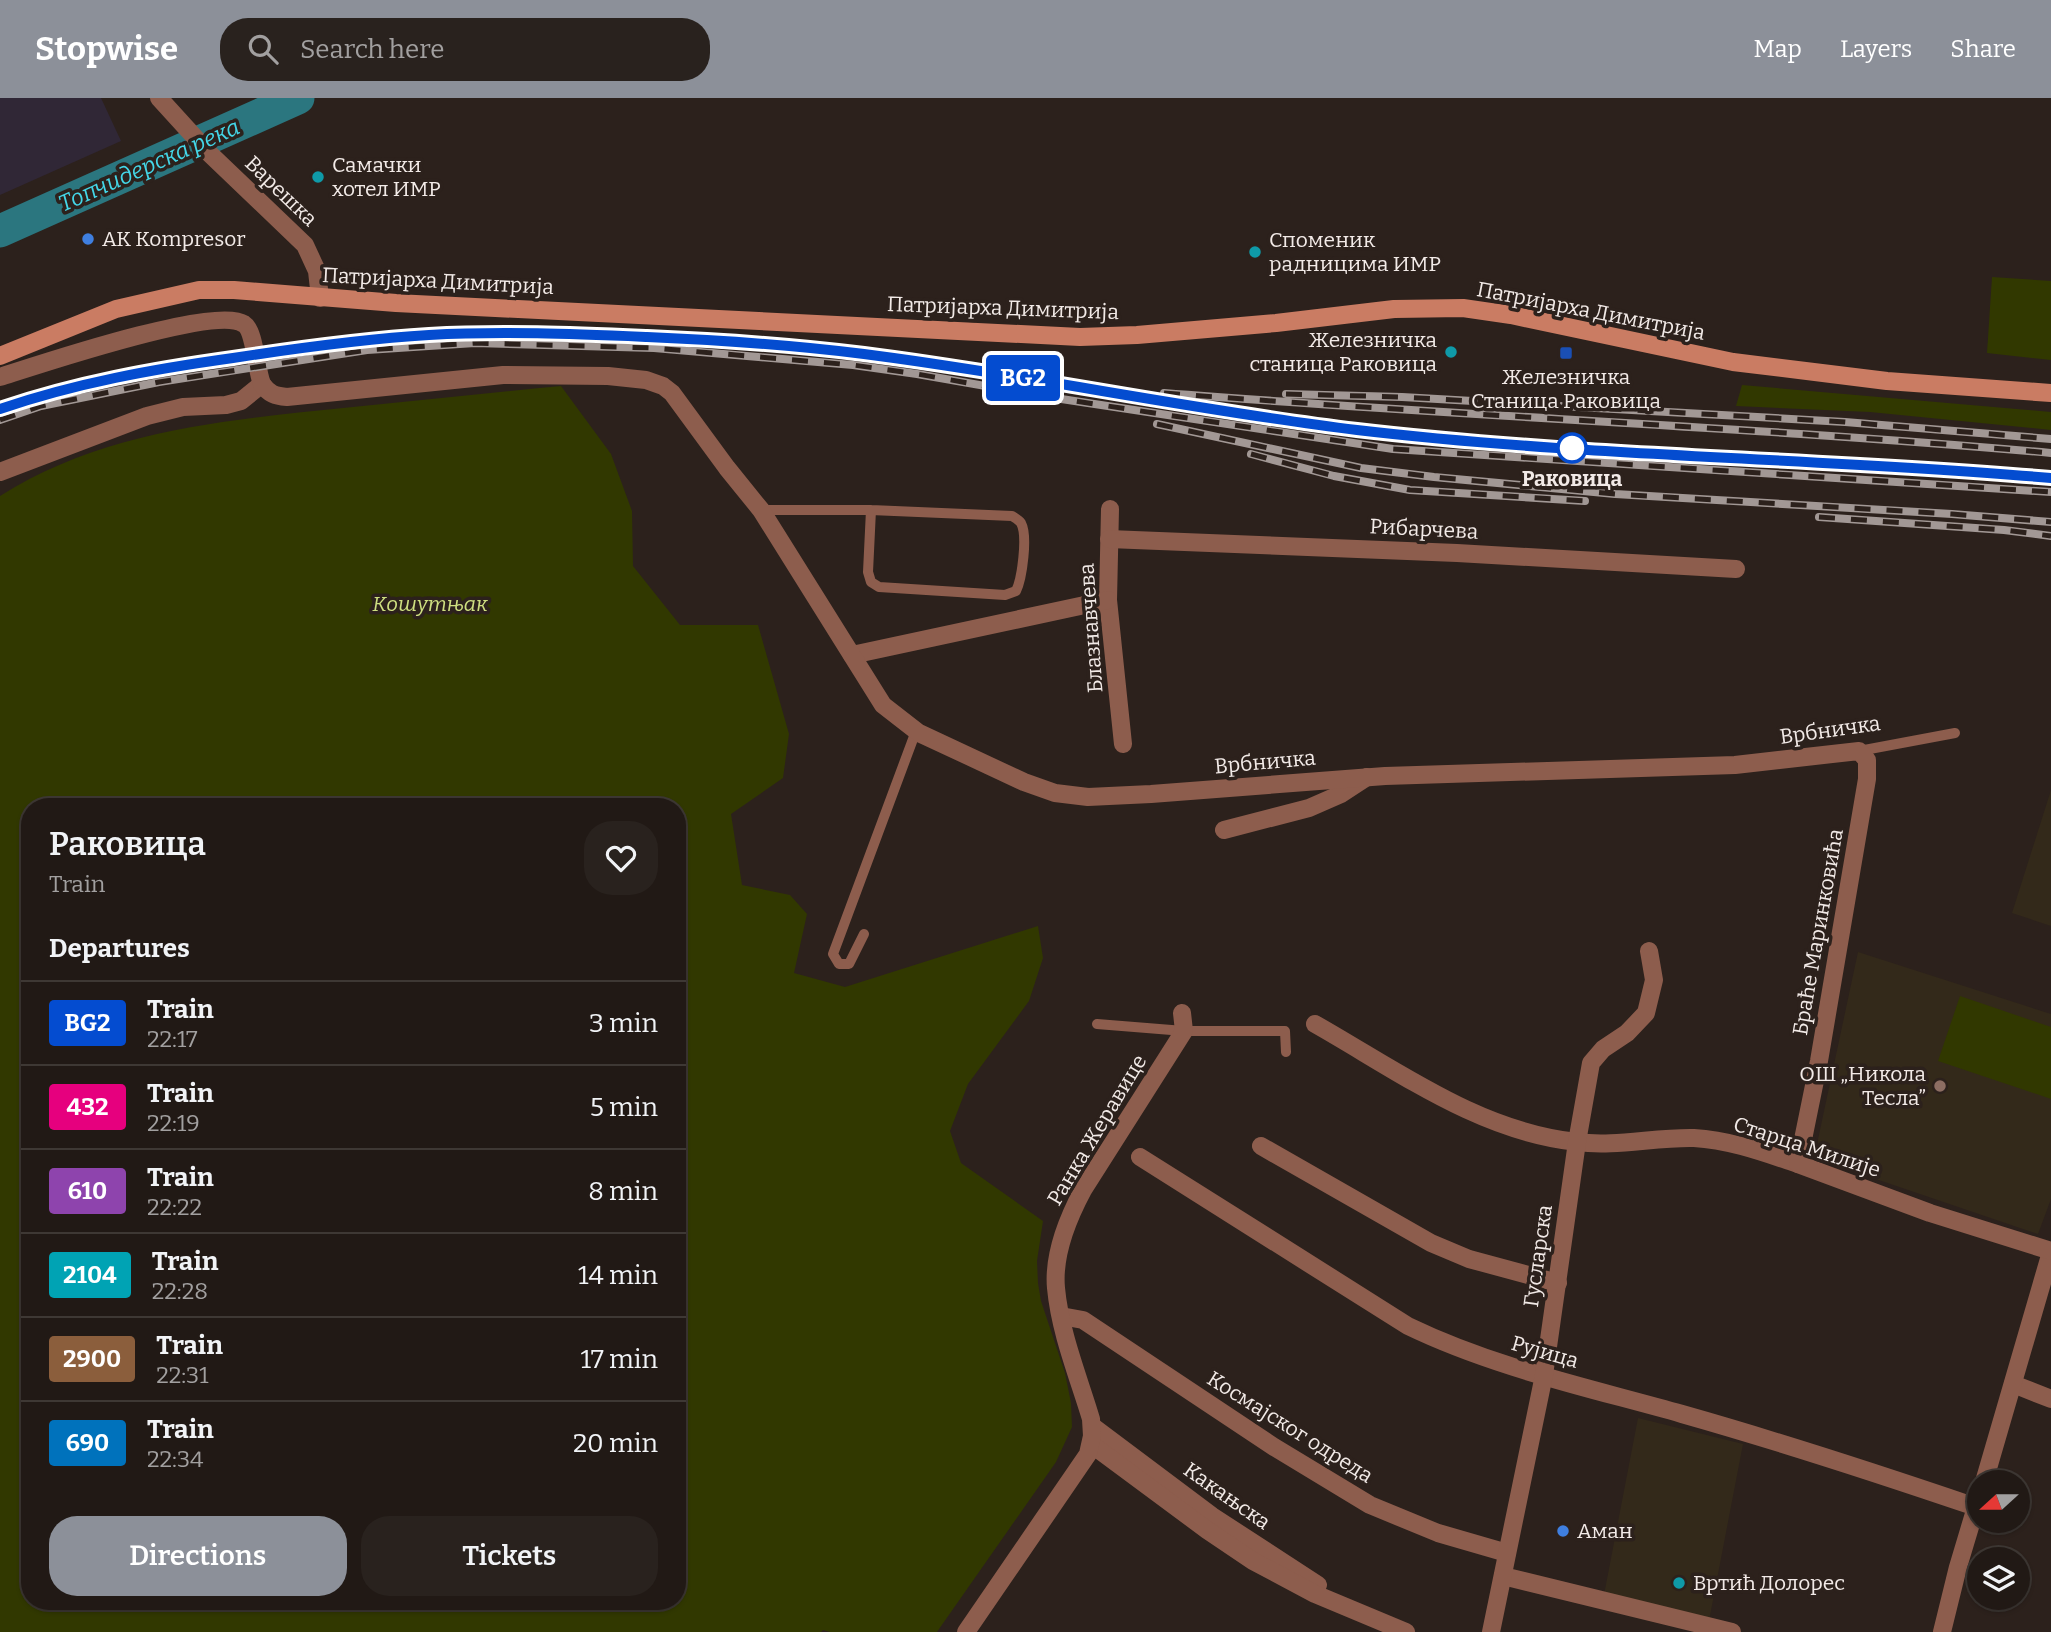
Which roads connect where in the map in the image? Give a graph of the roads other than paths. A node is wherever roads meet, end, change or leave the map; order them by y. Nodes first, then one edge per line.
1 (164, 99) edge
2 (320, 298) junction
3 (0, 355) edge
4 (0, 377) edge
5 (260, 379) junction
6 (2051, 393) edge
7 (0, 471) edge
8 (1110, 509) dead end
9 (761, 510) junction
10 (870, 510) junction
11 (1109, 539) junction
12 (1736, 569) dead end
13 (1108, 600) junction
14 (852, 655) junction
15 (916, 731) junction
16 (1955, 733) dead end
17 (1123, 744) dead end
18 (1860, 751) junction
19 (1367, 777) junction
20 (1224, 830) dead end
21 (864, 934) dead end
22 (1649, 951) dead end
23 (1182, 1013) dead end
24 (1097, 1024) dead end
25 (1315, 1024) dead end
26 (1184, 1031) junction
27 (1286, 1052) dead end
28 (1577, 1142) junction
29 (1261, 1146) dead end
30 (1140, 1157) dead end
31 (1798, 1164) junction
32 (2051, 1252) edge
33 (1558, 1283) junction
34 (1061, 1316) junction
35 (1544, 1375) junction
36 (2013, 1384) junction
37 (2051, 1399) edge
38 (1092, 1435) junction
39 (1988, 1470) edge
40 (1967, 1499) edge
41 (1968, 1533) edge
42 (1507, 1553) junction
43 (1503, 1576) junction
44 (966, 1632) edge
45 (1406, 1632) edge
46 (1491, 1632) edge
47 (1732, 1632) edge
48 (1942, 1632) edge

1 - 2 street, Варешка
2 - 3 main road, Патријарха Димитрија
2 - 6 main road, Патријарха Димитрија
4 - 5 street
5 - 7 street
5 - 9 street, Врбничка
8 - 11 street, Блазнавчева
9 - 10 lane
9 - 14 street, Врбничка
10 - 10 lane
11 - 12 street, Рибарчева
11 - 13 street, Блазнавчева
13 - 14 street
13 - 17 street, Блазнавчева
14 - 15 street, Врбничка
15 - 19 street, Врбничка
15 - 21 lane
16 - 18 lane, Врбничка
18 - 19 street, Врбничка
18 - 31 street, Браће Маринковића
19 - 20 street
22 - 28 street, Гусларска
23 - 26 street
24 - 26 lane
25 - 28 street, Старца Милије
26 - 27 lane
26 - 34 street, Ранка Жеравице
28 - 31 street, Старца Милије
28 - 33 street, Гусларска
29 - 33 street
30 - 35 street, Рујица
31 - 32 street, Старца Милије
32 - 36 street
33 - 35 street, Гусларска
34 - 38 street, Ранка Жеравице
34 - 42 street, Космајског одреда
35 - 40 street, Рујица
35 - 42 street, Гусларска
36 - 37 street
36 - 39 street
38 - 44 street
38 - 45 street, Какањска
41 - 48 street
42 - 43 street, Гусларска
43 - 46 street, Гусларска
43 - 47 street

